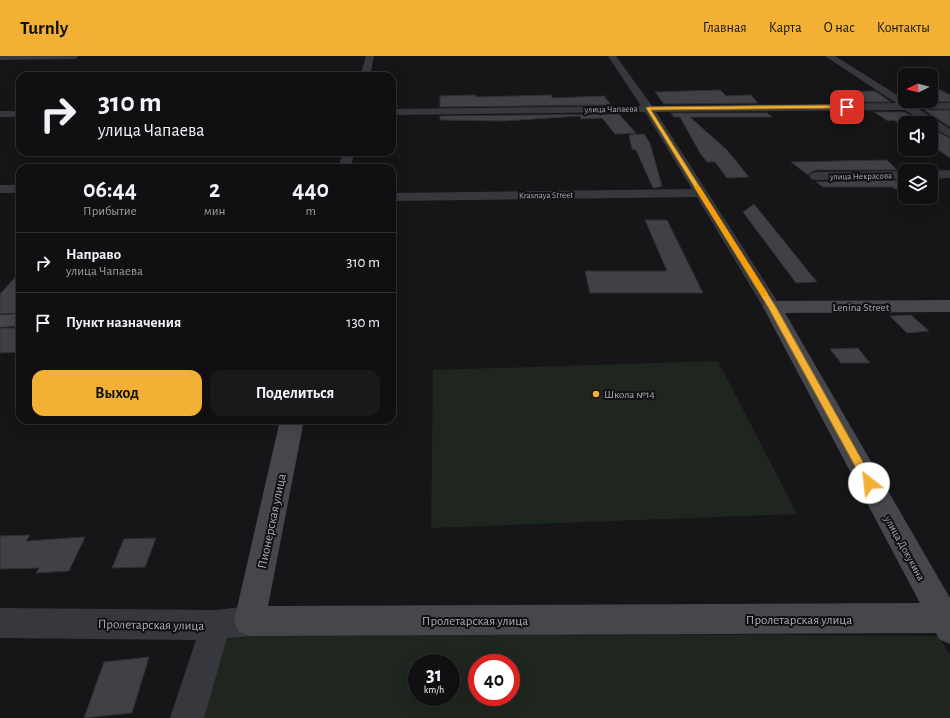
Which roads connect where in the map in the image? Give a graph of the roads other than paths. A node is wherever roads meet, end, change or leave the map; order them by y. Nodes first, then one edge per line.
1 (28, 56) edge
2 (75, 56) edge
3 (370, 56) edge
4 (612, 56) edge
5 (829, 56) edge
6 (0, 57) edge
7 (7, 67) dead end
8 (366, 72) edge
9 (898, 100) edge
10 (898, 106) edge
11 (938, 106) edge
12 (950, 106) edge
13 (648, 108) junction
14 (911, 108) edge
15 (396, 112) edge
16 (0, 114) edge
17 (16, 114) edge
18 (950, 134) edge
19 (950, 174) edge
20 (898, 175) edge
21 (938, 175) edge
22 (816, 176) dead end
23 (0, 189) edge
24 (16, 189) edge
25 (701, 193) junction
26 (396, 197) edge
27 (950, 306) edge
28 (772, 307) junction
29 (16, 320) edge
30 (0, 321) edge
31 (291, 424) edge
32 (250, 621) junction
33 (948, 621) edge
34 (0, 623) edge
35 (216, 625) junction
36 (187, 718) edge

1 - 2 street
1 - 6 street
1 - 7 street
3 - 8 street
4 - 13 street, улица Докукина
5 - 9 street
10 - 13 street, улица Чапаева
11 - 12 street, улица Чапаева
13 - 15 street, улица Чапаева
13 - 25 street, улица Докукина
14 - 18 street
16 - 17 street
19 - 21 street
20 - 22 street, улица Некрасова
23 - 24 street
25 - 26 street, Krasnaya Street
25 - 28 street, улица Докукина
27 - 28 street, Lenina Street
28 - 33 street, улица Докукина
29 - 30 street
31 - 32 street, Пионерская улица
32 - 33 street, Пролетарская улица
32 - 35 street, Пролетарская улица
34 - 35 street, Пролетарская улица
35 - 36 street

